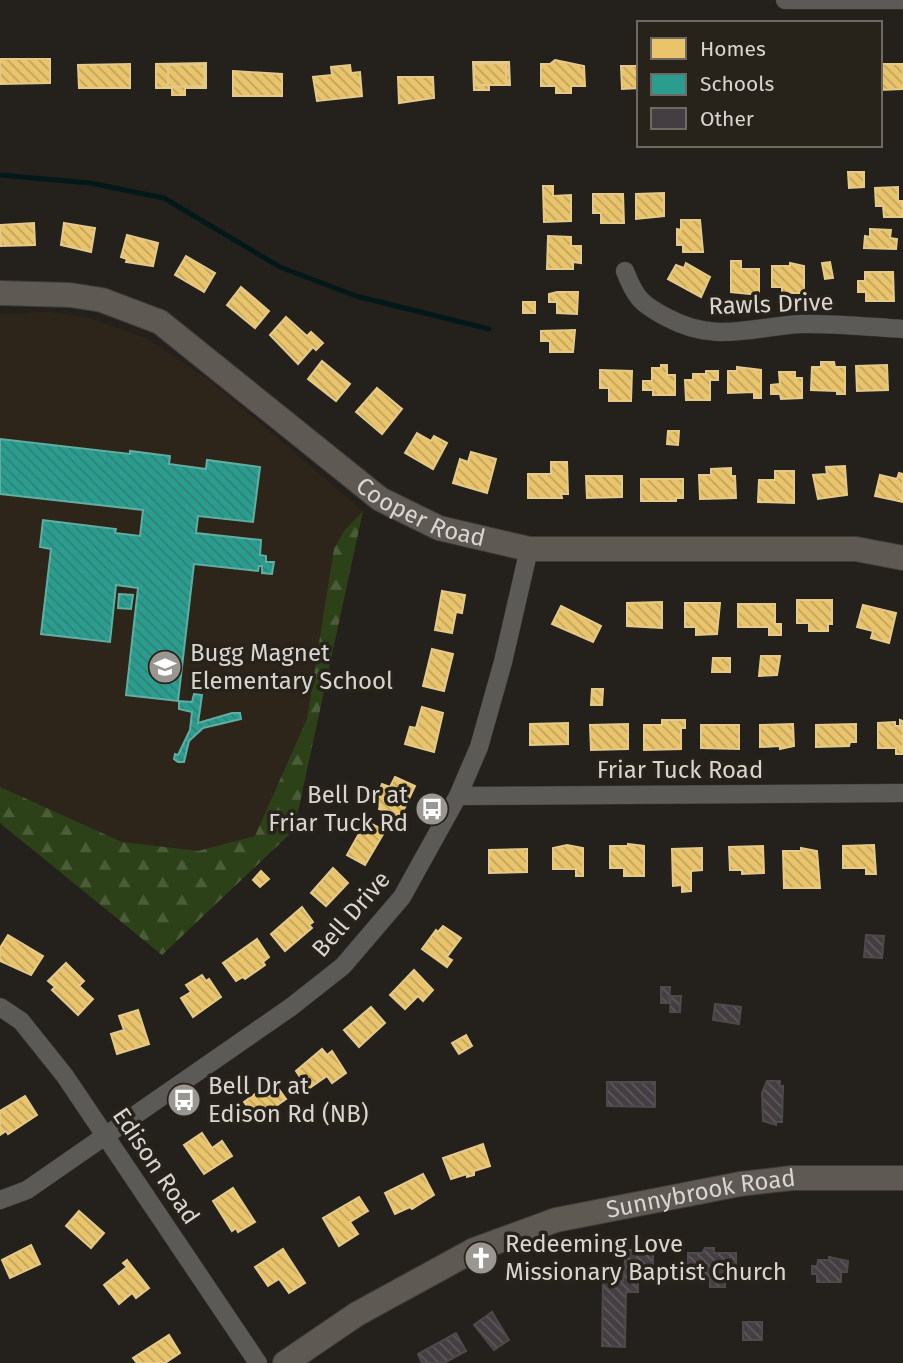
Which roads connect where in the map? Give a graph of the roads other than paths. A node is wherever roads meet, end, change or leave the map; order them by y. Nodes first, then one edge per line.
1 (785, 0) edge
2 (903, 1) edge
3 (625, 271) dead end
4 (0, 293) edge
5 (903, 329) edge
6 (528, 549) junction
7 (903, 558) edge
8 (903, 793) edge
9 (458, 796) junction
10 (0, 1007) edge
11 (106, 1134) junction
12 (903, 1178) edge
13 (0, 1200) edge
14 (258, 1363) edge
15 (285, 1363) edge

1 - 2 street
3 - 5 street, Rawls Drive
4 - 6 street, Cooper Road
6 - 7 street, Cooper Road
6 - 9 street, Bell Drive
8 - 9 street, Friar Tuck Road
9 - 11 street, Bell Drive
10 - 11 street, Edison Road
11 - 13 street, Bell Drive
11 - 14 street, Edison Road
12 - 15 street, Sunnybrook Road

